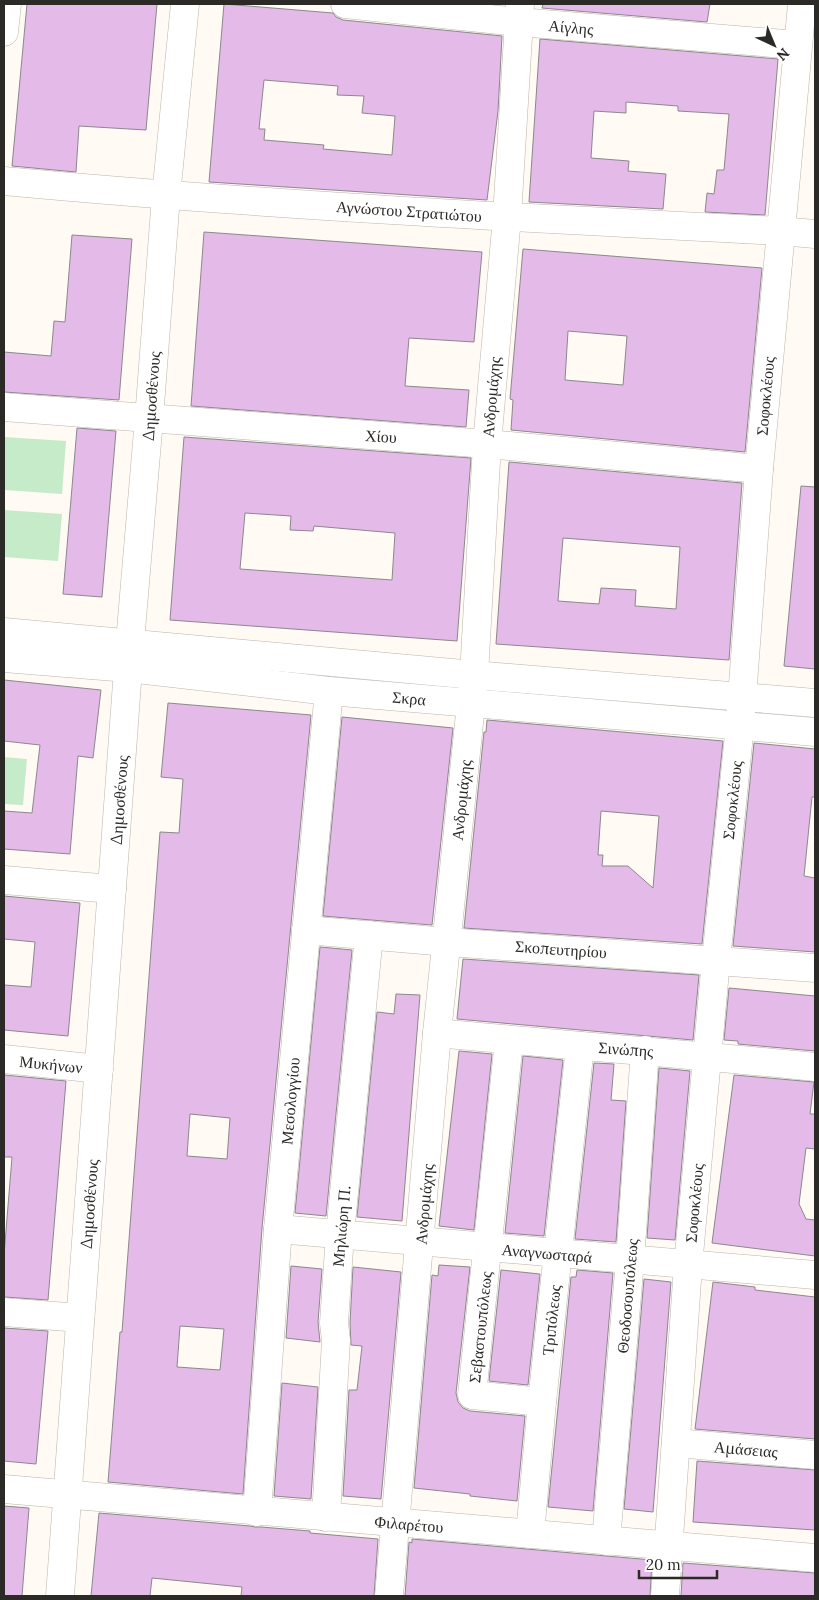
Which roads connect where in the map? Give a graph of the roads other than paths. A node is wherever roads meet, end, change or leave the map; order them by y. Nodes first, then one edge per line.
1 (7, 4) edge
2 (185, 4) edge
3 (345, 4) edge
4 (802, 4) edge
5 (520, 13) edge
6 (4, 32) edge
7 (797, 45) junction
8 (4, 181) edge
9 (166, 196) junction
10 (507, 217) junction
11 (780, 231) junction
12 (815, 234) edge
13 (4, 407) edge
14 (149, 419) junction
15 (487, 444) junction
16 (759, 469) junction
17 (4, 632) edge
18 (129, 655) junction
19 (4, 658) edge
20 (474, 675) junction
21 (329, 691) junction
22 (742, 696) junction
23 (471, 703) junction
24 (815, 703) edge
25 (740, 725) junction
26 (815, 732) edge
27 (4, 880) edge
28 (112, 889) junction
29 (306, 930) junction
30 (369, 935) junction
31 (447, 942) junction
32 (716, 960) junction
33 (815, 968) edge
34 (438, 1034) junction
35 (509, 1040) junction
36 (580, 1046) junction
37 (645, 1050) junction
38 (708, 1056) junction
39 (4, 1060) edge
40 (815, 1067) edge
41 (99, 1069) junction
42 (278, 1229) junction
43 (340, 1234) junction
44 (421, 1242) junction
45 (488, 1248) junction
46 (558, 1254) junction
47 (630, 1260) junction
48 (688, 1266) junction
49 (815, 1276) edge
50 (4, 1312) edge
51 (80, 1318) junction
52 (542, 1402) junction
53 (676, 1443) junction
54 (815, 1455) edge
55 (4, 1489) edge
56 (67, 1496) junction
57 (257, 1512) junction
58 (326, 1517) junction
59 (396, 1523) junction
60 (530, 1534) junction
61 (606, 1541) junction
62 (669, 1546) junction
63 (815, 1558) edge
64 (60, 1596) edge
65 (389, 1596) edge
66 (665, 1596) edge

1 - 6 street
2 - 9 street, Δημοσθένους
3 - 5 street, Αίγλης
4 - 7 street, Σοφοκλέους
5 - 7 street, Αίγλης
5 - 10 street, Ανδρομάχης
7 - 11 street, Σοφοκλέους
8 - 9 street, Αγνώστου Στρατιώτου
9 - 10 street, Αγνώστου Στρατιώτου
9 - 14 street, Δημοσθένους
10 - 11 street, Αγνώστου Στρατιώτου
10 - 15 street, Ανδρομάχης
11 - 12 street, Αγνώστου Στρατιώτου
11 - 16 street, Σοφοκλέους
13 - 14 street, Χίου
14 - 15 street, Χίου
14 - 18 street, Δημοσθένους
15 - 16 street, Χίου
15 - 20 street, Ανδρομάχης
16 - 22 street, Σοφοκλέους
17 - 18 street, Σκρα
18 - 19 street, Σκρα
18 - 20 street, Σκρα
18 - 21 street, Σκρα
18 - 28 street, Δημοσθένους
20 - 22 street, Σκρα
20 - 23 street, Ανδρομάχης
21 - 23 street, Σκρα
21 - 29 street, Μεσολογγίου
22 - 24 street, Σκρα
22 - 25 street, Σοφοκλέους
23 - 25 street, Σκρα
23 - 31 street, Ανδρομάχης
25 - 26 street, Σκρα
25 - 32 street, Σοφοκλέους
27 - 28 street
28 - 41 street, Δημοσθένους
29 - 30 street, Σκοπευτηρίου
29 - 42 street, Μεσολογγίου
30 - 31 street, Σκοπευτηρίου
30 - 43 street, Μηλιώρη Π.
31 - 32 street, Σκοπευτηρίου
31 - 34 street, Ανδρομάχης
32 - 33 street, Σκοπευτηρίου
32 - 38 street, Σοφοκλέους
34 - 35 street, Σινώπης
34 - 44 street, Ανδρομάχης
35 - 36 street, Σινώπης
35 - 45 street, Σεβαστουπόλεως
36 - 37 street, Σινώπης
36 - 46 street, Τριπόλεως
37 - 38 street, Σινώπης
37 - 47 street, Θεοδοσουπόλεως
38 - 40 street, Σινώπης
38 - 48 street, Σοφοκλέους
39 - 41 street, Μυκήνων
41 - 51 street, Δημοσθένους
42 - 43 street, Αναγνωσταρά
42 - 57 street, Μεσολογγίου
43 - 44 street, Αναγνωσταρά
43 - 58 street, Μηλιώρη Π.
44 - 45 street, Αναγνωσταρά
44 - 59 street, Ανδρομάχης
45 - 46 street, Αναγνωσταρά
45 - 52 street, Σεβαστουπόλεως
46 - 47 street, Αναγνωσταρά
46 - 52 street, Τριπόλεως
47 - 48 street, Αναγνωσταρά
47 - 61 street, Θεοδοσουπόλεως
48 - 49 street, Αναγνωσταρά
48 - 53 street, Σοφοκλέους
50 - 51 street
51 - 56 street, Δημοσθένους
52 - 60 street, Τριπόλεως
53 - 54 street, Αμάσειας
53 - 62 street, Σοφοκλέους
55 - 56 street, Φιλαρέτου
56 - 57 street, Φιλαρέτου
56 - 64 street, Δημοσθένους
57 - 58 street, Φιλαρέτου
58 - 59 street, Φιλαρέτου
59 - 60 street, Φιλαρέτου
59 - 65 street, Ανδρομάχης
60 - 61 street, Φιλαρέτου
61 - 62 street, Φιλαρέτου
62 - 63 street, Φιλαρέτου
62 - 66 street, Σοφοκλέους

